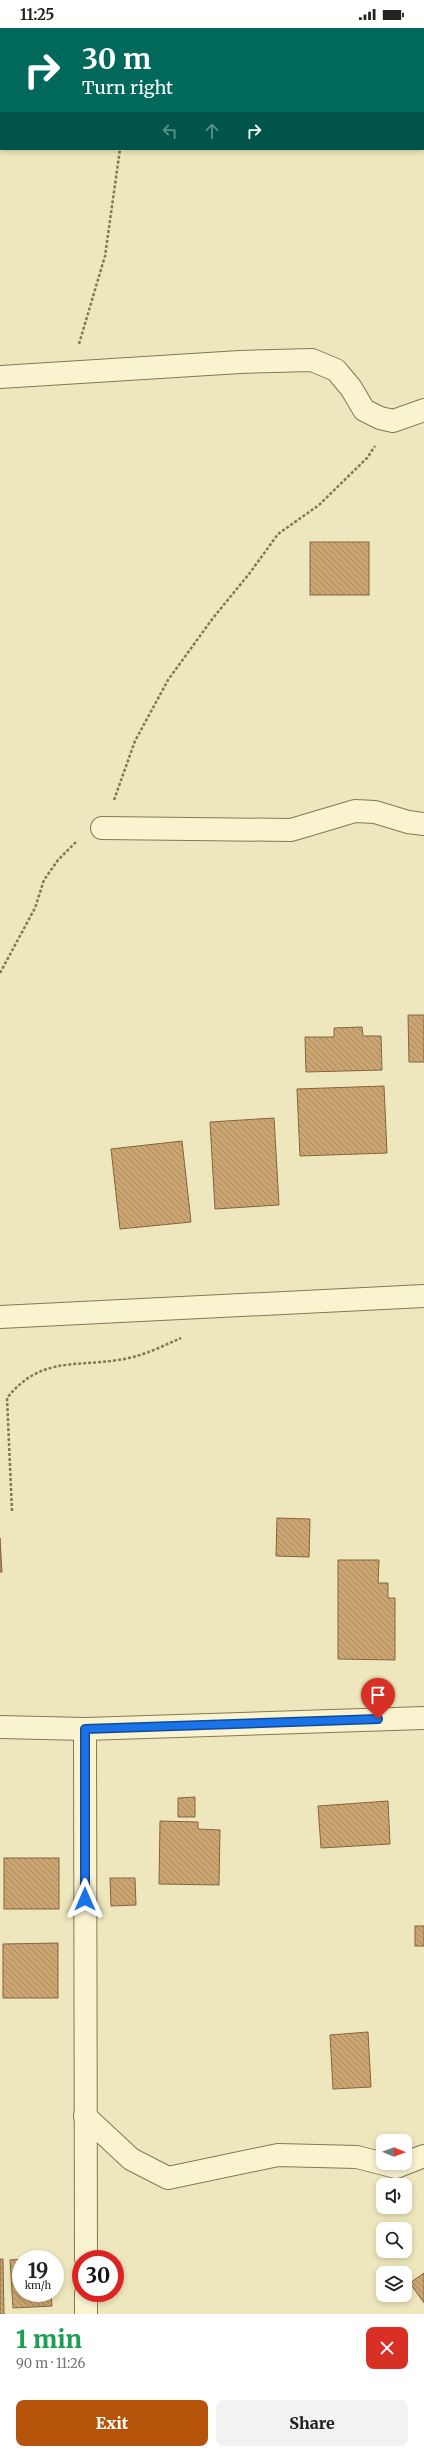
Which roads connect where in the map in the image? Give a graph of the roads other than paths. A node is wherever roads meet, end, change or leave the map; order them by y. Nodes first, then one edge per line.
1 (0, 377) edge
2 (424, 410) edge
3 (424, 824) edge
4 (102, 828) road end
5 (424, 1296) edge
6 (0, 1318) edge
7 (424, 1718) edge
8 (0, 1727) edge
9 (85, 1729) junction
10 (86, 2116) junction
11 (424, 2156) edge
12 (86, 2250) edge
13 (86, 2302) edge
14 (86, 2314) edge

1 - 2 street
3 - 4 street
5 - 6 street
7 - 9 street
8 - 9 street
9 - 10 street
10 - 11 street
10 - 12 street
13 - 14 street

